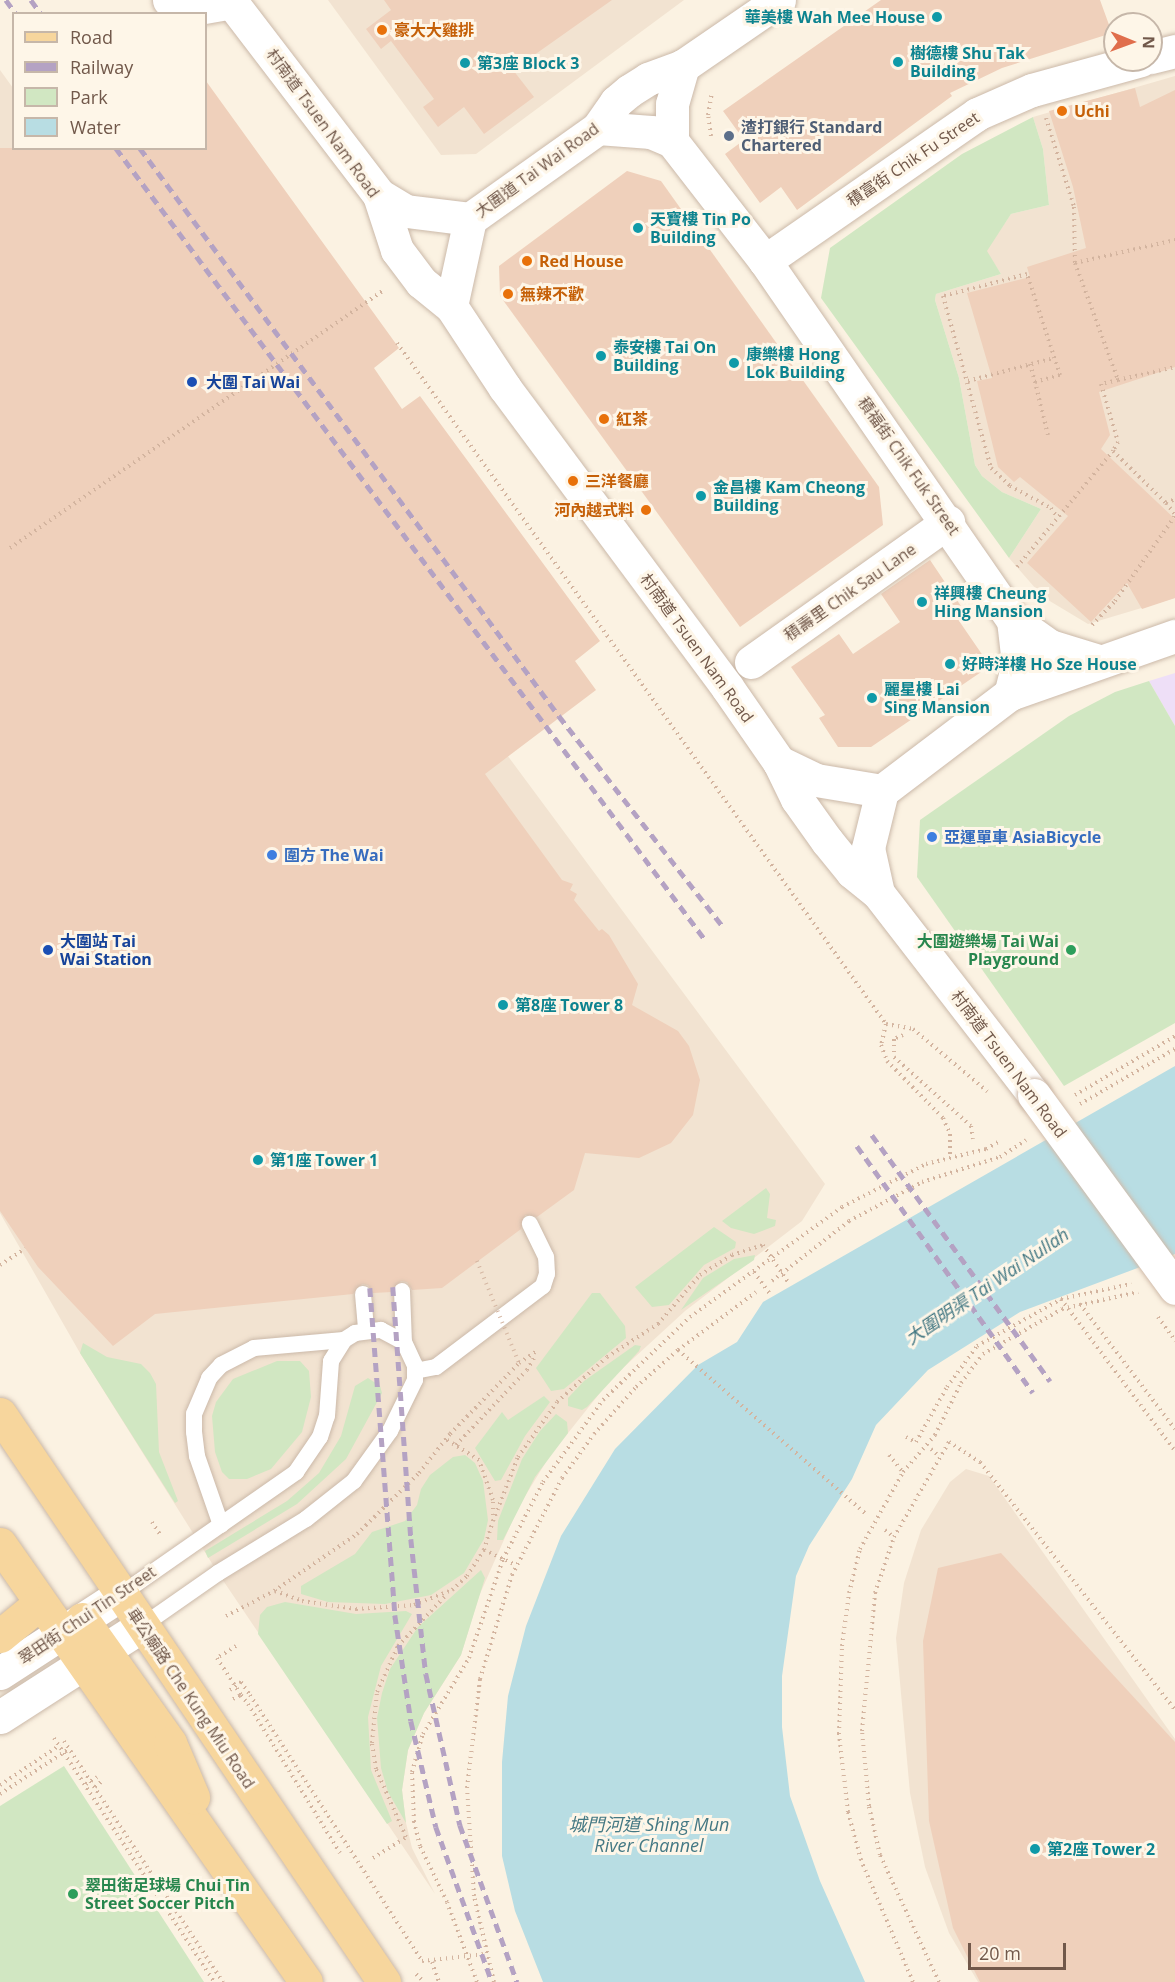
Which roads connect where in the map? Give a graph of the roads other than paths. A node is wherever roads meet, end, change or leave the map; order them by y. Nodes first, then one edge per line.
1 (170, 0) edge
2 (779, 0) edge
3 (230, 1) edge
4 (683, 66) junction
5 (1103, 70) edge
6 (598, 128) junction
7 (672, 141) junction
8 (379, 195) junction
9 (470, 219) junction
10 (765, 261) junction
11 (451, 306) junction
12 (948, 522) junction
13 (1013, 620) junction
14 (1175, 636) edge
15 (1099, 661) junction
16 (751, 662) dead end
17 (1010, 694) junction
18 (779, 762) junction
19 (882, 791) junction
20 (878, 893) junction
21 (530, 1224) dead end
22 (1175, 1288) edge
23 (402, 1291) dead end
24 (363, 1294) dead end
25 (366, 1330) junction
26 (344, 1340) junction
27 (404, 1342) junction
28 (415, 1371) junction
29 (0, 1414) edge
30 (221, 1525) junction
31 (0, 1544) edge
32 (120, 1595) junction
33 (40, 1604) junction
34 (72, 1626) junction
35 (142, 1626) junction
36 (0, 1636) edge
37 (94, 1658) junction
38 (0, 1673) edge
39 (0, 1717) edge
40 (306, 1982) edge
41 (384, 1982) edge

1 - 3 street, 村南道 Tsuen Nam Road
2 - 4 street, 大圍道 Tai Wai Road
3 - 8 street, 村南道 Tsuen Nam Road
4 - 6 street, 大圍道 Tai Wai Road
4 - 7 street
5 - 10 street, 積富街 Chik Fu Street
6 - 7 street
6 - 9 street, 大圍道 Tai Wai Road
7 - 10 street, 積福街 Chik Fuk Street
8 - 9 street, 大圍道 Tai Wai Road
8 - 11 street, 村南道 Tsuen Nam Road
9 - 11 street, 大圍道 Tai Wai Road
10 - 12 street, 積福街 Chik Fuk Street
11 - 18 street, 村南道 Tsuen Nam Road
12 - 13 street, 積福街 Chik Fuk Street
12 - 16 street, 積壽里 Chik Sau Lane
13 - 15 street, 積福街 Chik Fuk Street
13 - 17 street, 積福街 Chik Fuk Street
14 - 15 street
15 - 17 street
17 - 19 street
18 - 19 street
18 - 20 street, 村南道 Tsuen Nam Road
19 - 20 street
20 - 22 street, 村南道 Tsuen Nam Road, bridge
21 - 28 lane
23 - 27 lane
24 - 25 lane
25 - 26 lane
25 - 27 lane
26 - 30 lane, 翠田街 Chui Tin Street
26 - 30 lane
27 - 28 lane
28 - 35 lane
29 - 32 main road, 車公廟路 Che Kung Miu Road
30 - 32 lane, 翠田街 Chui Tin Street
31 - 33 main road
32 - 34 street, 翠田街 Chui Tin Street
32 - 35 main road, 車公廟路 Che Kung Miu Road
33 - 34 main road
33 - 36 main road
34 - 37 main road
34 - 38 street, 翠田街 Chui Tin Street
35 - 37 street
35 - 41 main road, 車公廟路 Che Kung Miu Road
37 - 39 street
37 - 40 main road

